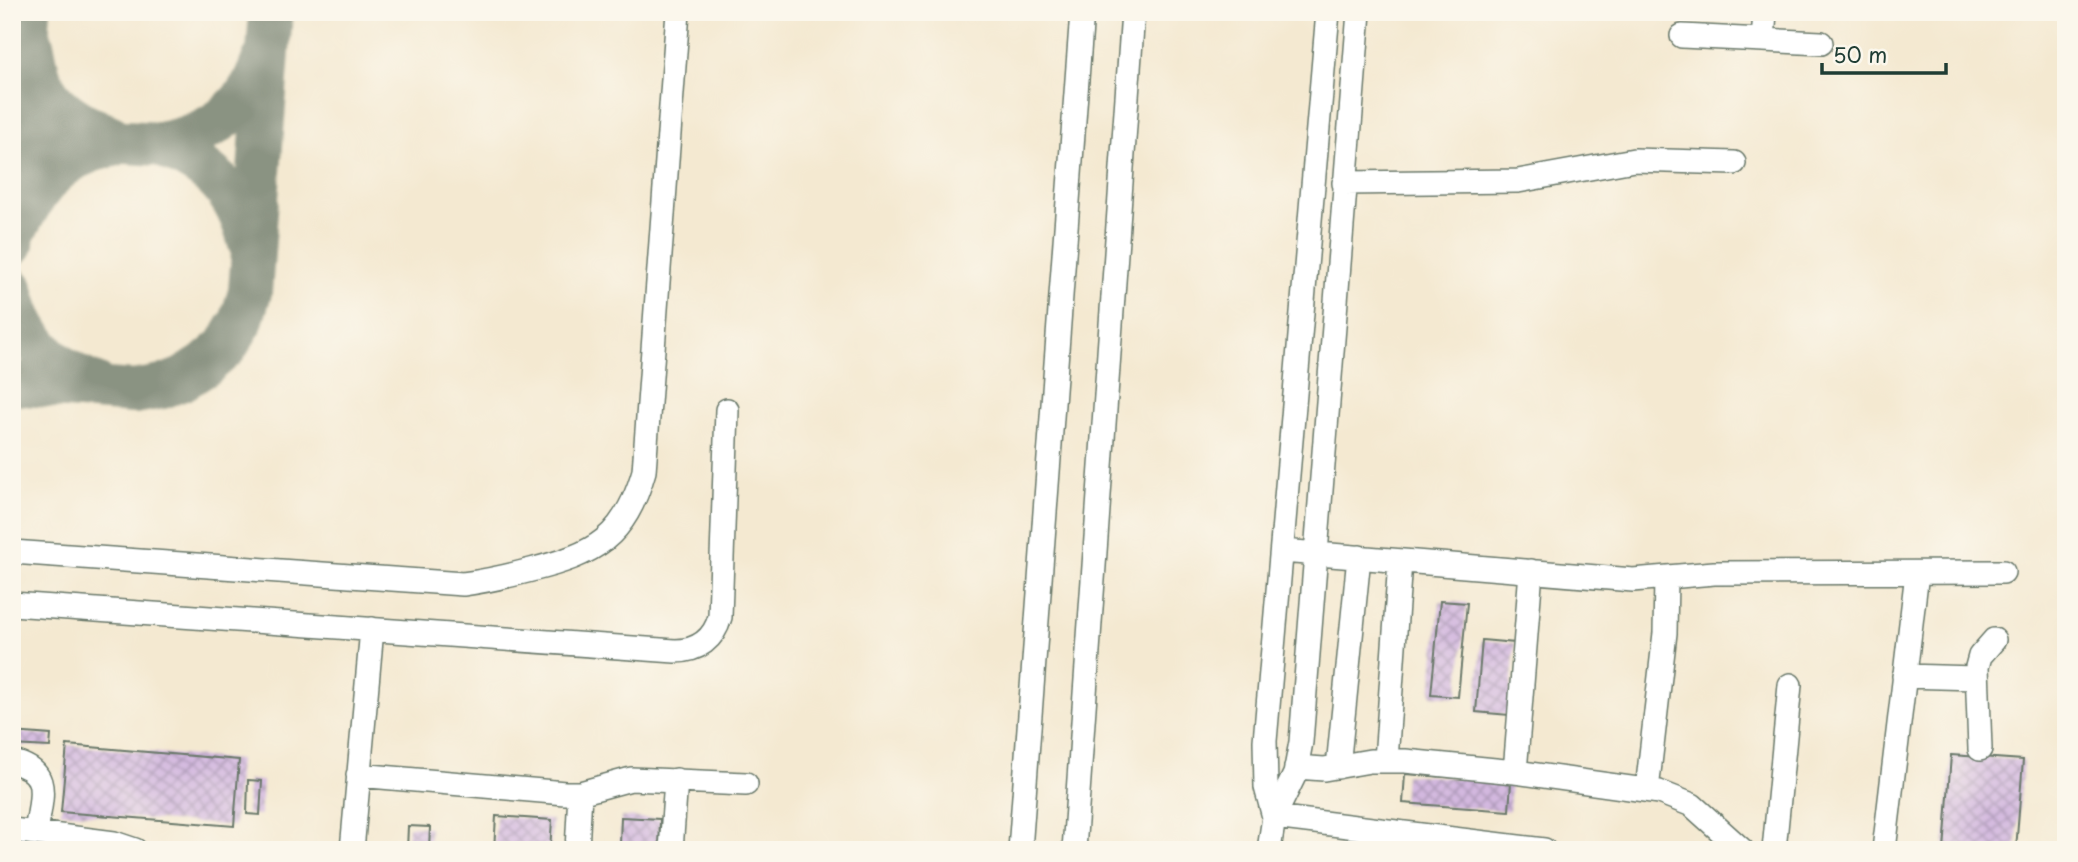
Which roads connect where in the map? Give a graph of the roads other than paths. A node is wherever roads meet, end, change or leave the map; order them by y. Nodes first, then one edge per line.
1 (678, 12) edge
2 (1082, 12) edge
3 (1133, 12) edge
4 (1328, 12) edge
5 (1359, 12) edge
6 (1765, 12) edge
7 (1682, 36) dead end
8 (1763, 40) junction
9 (1821, 43) dead end
10 (1734, 163) dead end
11 (1344, 183) junction
12 (727, 410) dead end
13 (1282, 551) junction
14 (12, 552) edge
15 (1316, 553) junction
16 (1359, 557) junction
17 (1400, 561) junction
18 (1531, 571) junction
19 (2003, 572) dead end
20 (1917, 573) junction
21 (1666, 579) junction
22 (12, 604) edge
23 (372, 629) junction
24 (1994, 640) dead end
25 (1905, 676) junction
26 (1976, 678) junction
27 (1790, 685) dead end
28 (1980, 749) dead end
29 (1386, 760) junction
30 (12, 762) edge
31 (1296, 767) junction
32 (1338, 767) junction
33 (1515, 772) junction
34 (358, 775) junction
35 (676, 780) junction
36 (746, 784) dead end
37 (1647, 790) junction
38 (580, 793) junction
39 (1274, 817) junction
40 (12, 830) edge
41 (36, 832) junction
42 (99, 845) edge
43 (352, 850) edge
44 (577, 850) edge
45 (671, 850) edge
46 (1020, 850) edge
47 (1074, 850) edge
48 (1269, 850) edge
49 (1544, 850) edge
50 (1742, 850) edge
51 (1774, 850) edge
52 (1884, 850) edge

1 - 14 street
2 - 46 street
3 - 47 street
4 - 13 street
5 - 11 street
6 - 8 street
7 - 8 street
8 - 9 street
10 - 11 street
11 - 15 street
12 - 23 street
13 - 15 street
13 - 39 street
15 - 16 street
15 - 31 street
16 - 17 street
16 - 32 street
17 - 18 street
17 - 29 street
18 - 21 street
18 - 33 street
19 - 20 street
20 - 21 street
20 - 25 street
21 - 37 street
22 - 23 street
23 - 34 street
24 - 26 street
25 - 26 street
25 - 52 street
26 - 28 street
27 - 51 street
29 - 32 street
29 - 33 street
30 - 41 street
31 - 32 street
31 - 39 street
33 - 37 street
34 - 38 street
34 - 43 street
35 - 36 street
35 - 38 street
35 - 45 street
37 - 50 street
38 - 44 street
39 - 48 street
39 - 49 street
40 - 41 street
41 - 42 street

